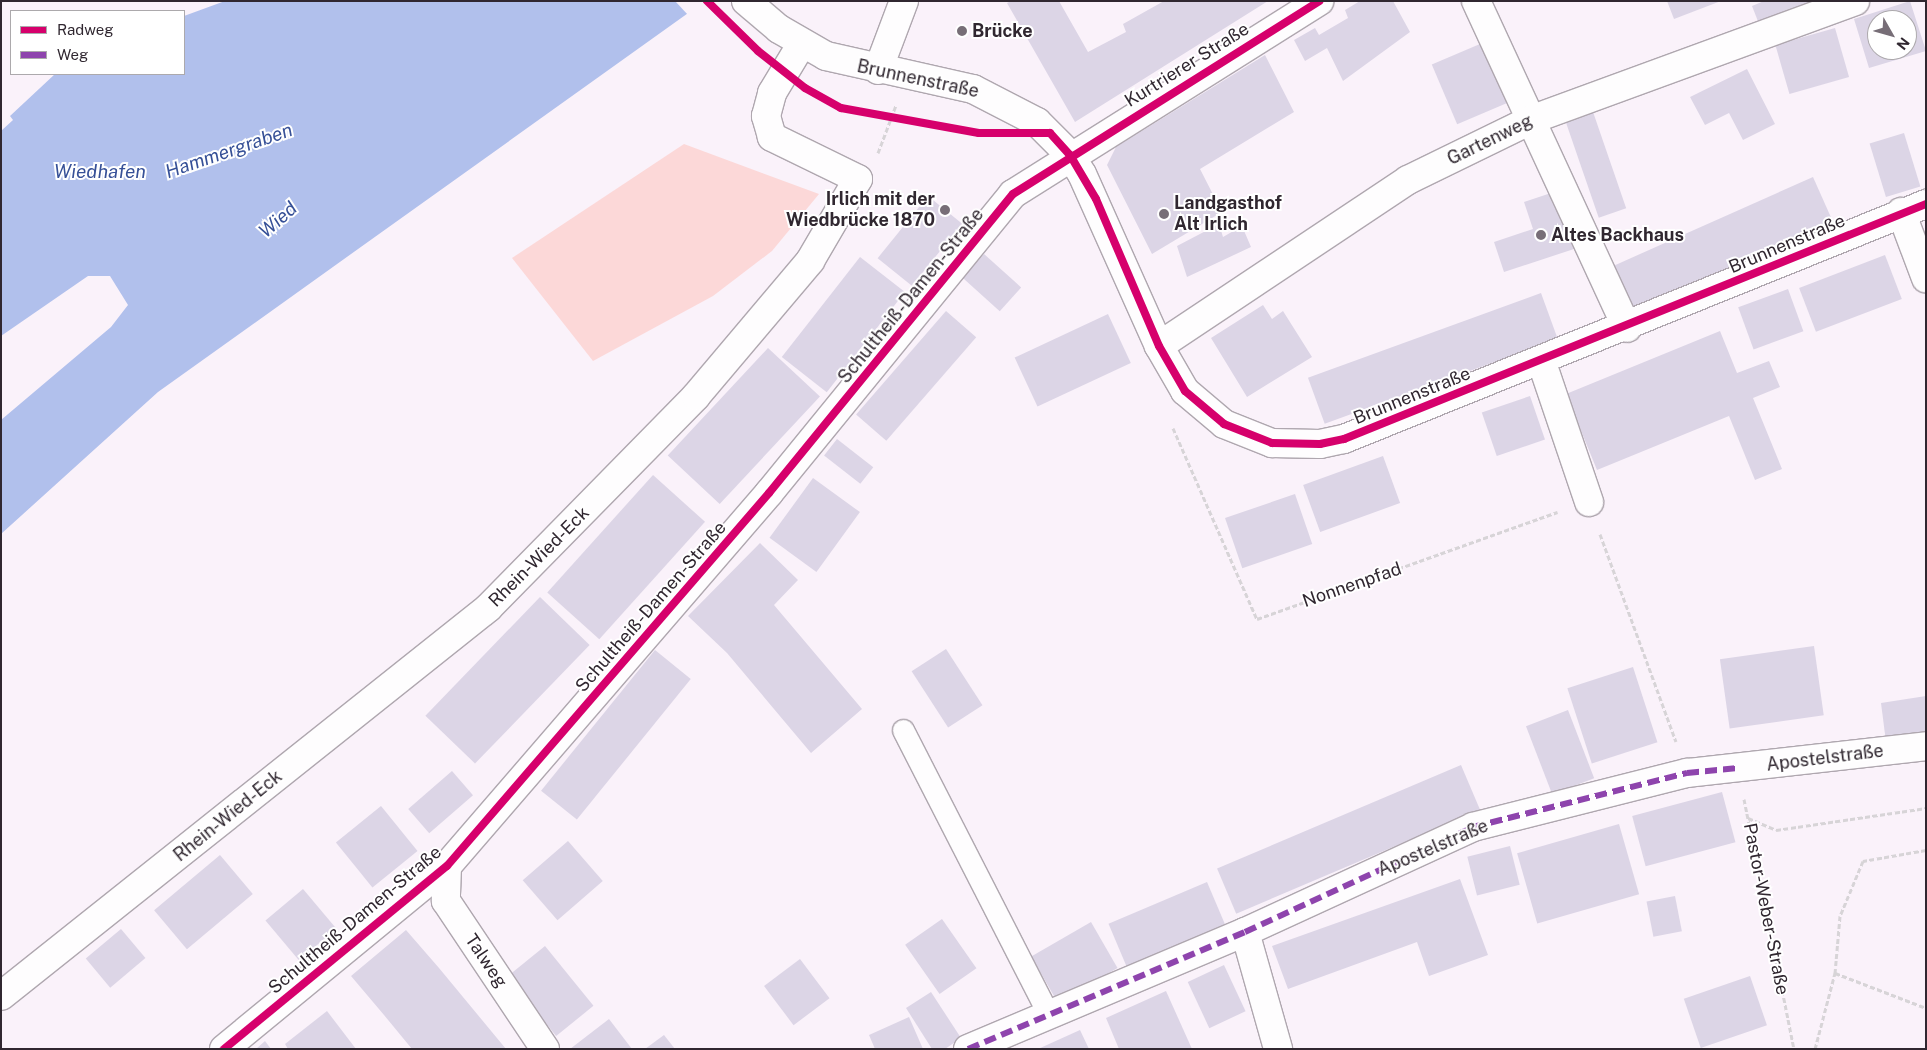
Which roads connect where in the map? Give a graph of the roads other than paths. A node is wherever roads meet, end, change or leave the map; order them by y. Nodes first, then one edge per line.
1 (904, 1) edge
2 (1319, 1) edge
3 (1476, 1) edge
4 (1855, 1) edge
5 (749, 4) edge
6 (801, 44) junction
7 (878, 70) junction
8 (1533, 119) junction
9 (1070, 155) junction
10 (1913, 208) edge
11 (1926, 278) edge
12 (1627, 328) junction
13 (1159, 346) junction
14 (1541, 360) junction
15 (1589, 502) road end
16 (904, 730) dead end
17 (1926, 746) edge
18 (447, 866) junction
19 (1244, 932) junction
20 (1, 996) edge
21 (1049, 1015) junction
22 (224, 1049) edge
23 (545, 1049) edge
24 (968, 1049) edge
25 (1278, 1049) edge

1 - 7 street
2 - 9 street, Kurtrierer Straße
3 - 8 street
4 - 8 street, Gartenweg
5 - 6 street, Brunnenstraße
6 - 7 street, Brunnenstraße
6 - 20 street, Rhein-Wied-Eck
7 - 9 street, Brunnenstraße
8 - 12 street
8 - 13 street, Gartenweg
9 - 13 street, Brunnenstraße
9 - 18 street, Schultheiß-Damen-Straße
10 - 11 street
10 - 12 street, Brunnenstraße
12 - 14 street, Brunnenstraße
13 - 14 street, Brunnenstraße
14 - 15 street
16 - 21 lane
17 - 19 street, Apostelstraße
18 - 22 street, Schultheiß-Damen-Straße
18 - 23 street, Talweg
19 - 21 street, Apostelstraße
19 - 25 street
21 - 24 street, Apostelstraße

